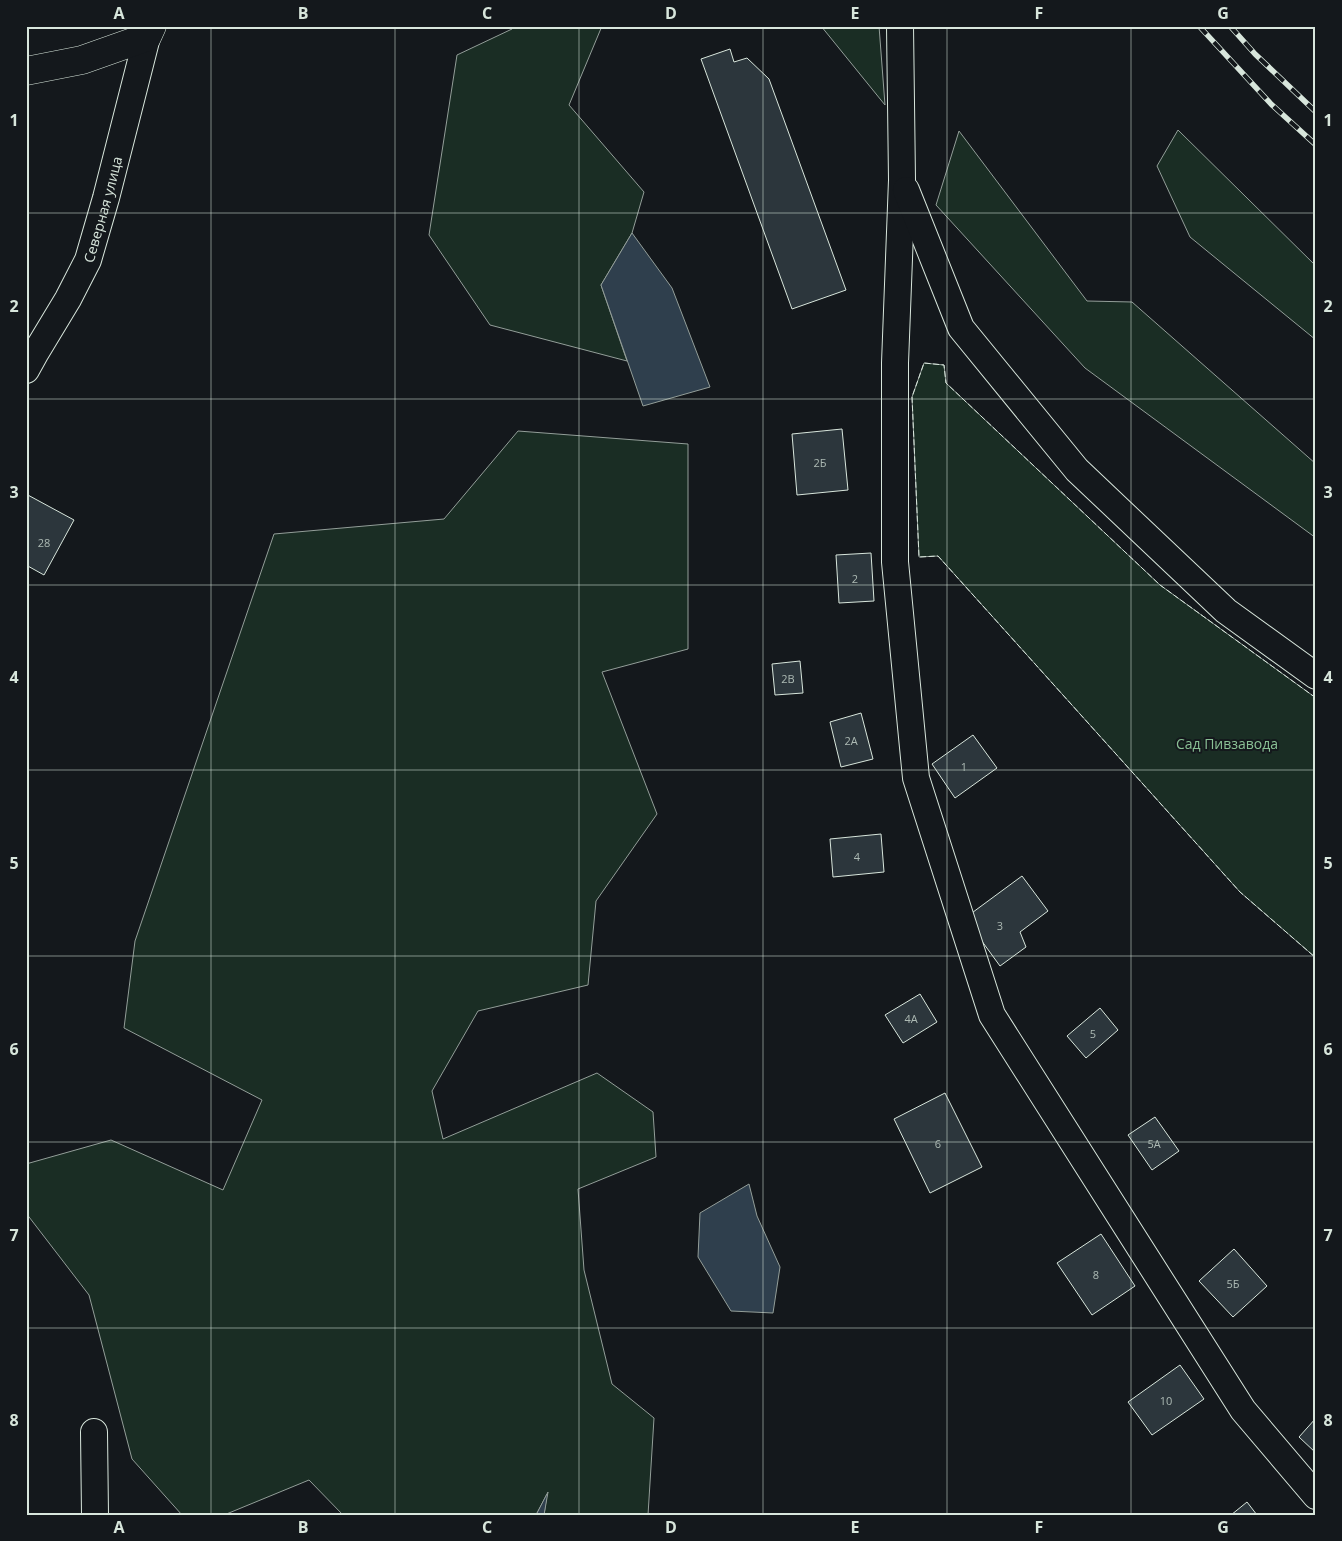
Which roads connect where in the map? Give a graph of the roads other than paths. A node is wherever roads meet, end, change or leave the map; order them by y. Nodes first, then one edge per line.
1 (900, 26) edge
2 (150, 32) edge
3 (26, 71) edge
4 (902, 180) junction
5 (26, 370) edge
6 (1316, 676) edge
7 (94, 1432) dead end
8 (1316, 1496) edge
9 (95, 1515) edge

1 - 4 street
2 - 3 street, Северная улица
2 - 5 street, Северная улица
4 - 6 street
4 - 8 street
7 - 9 street

